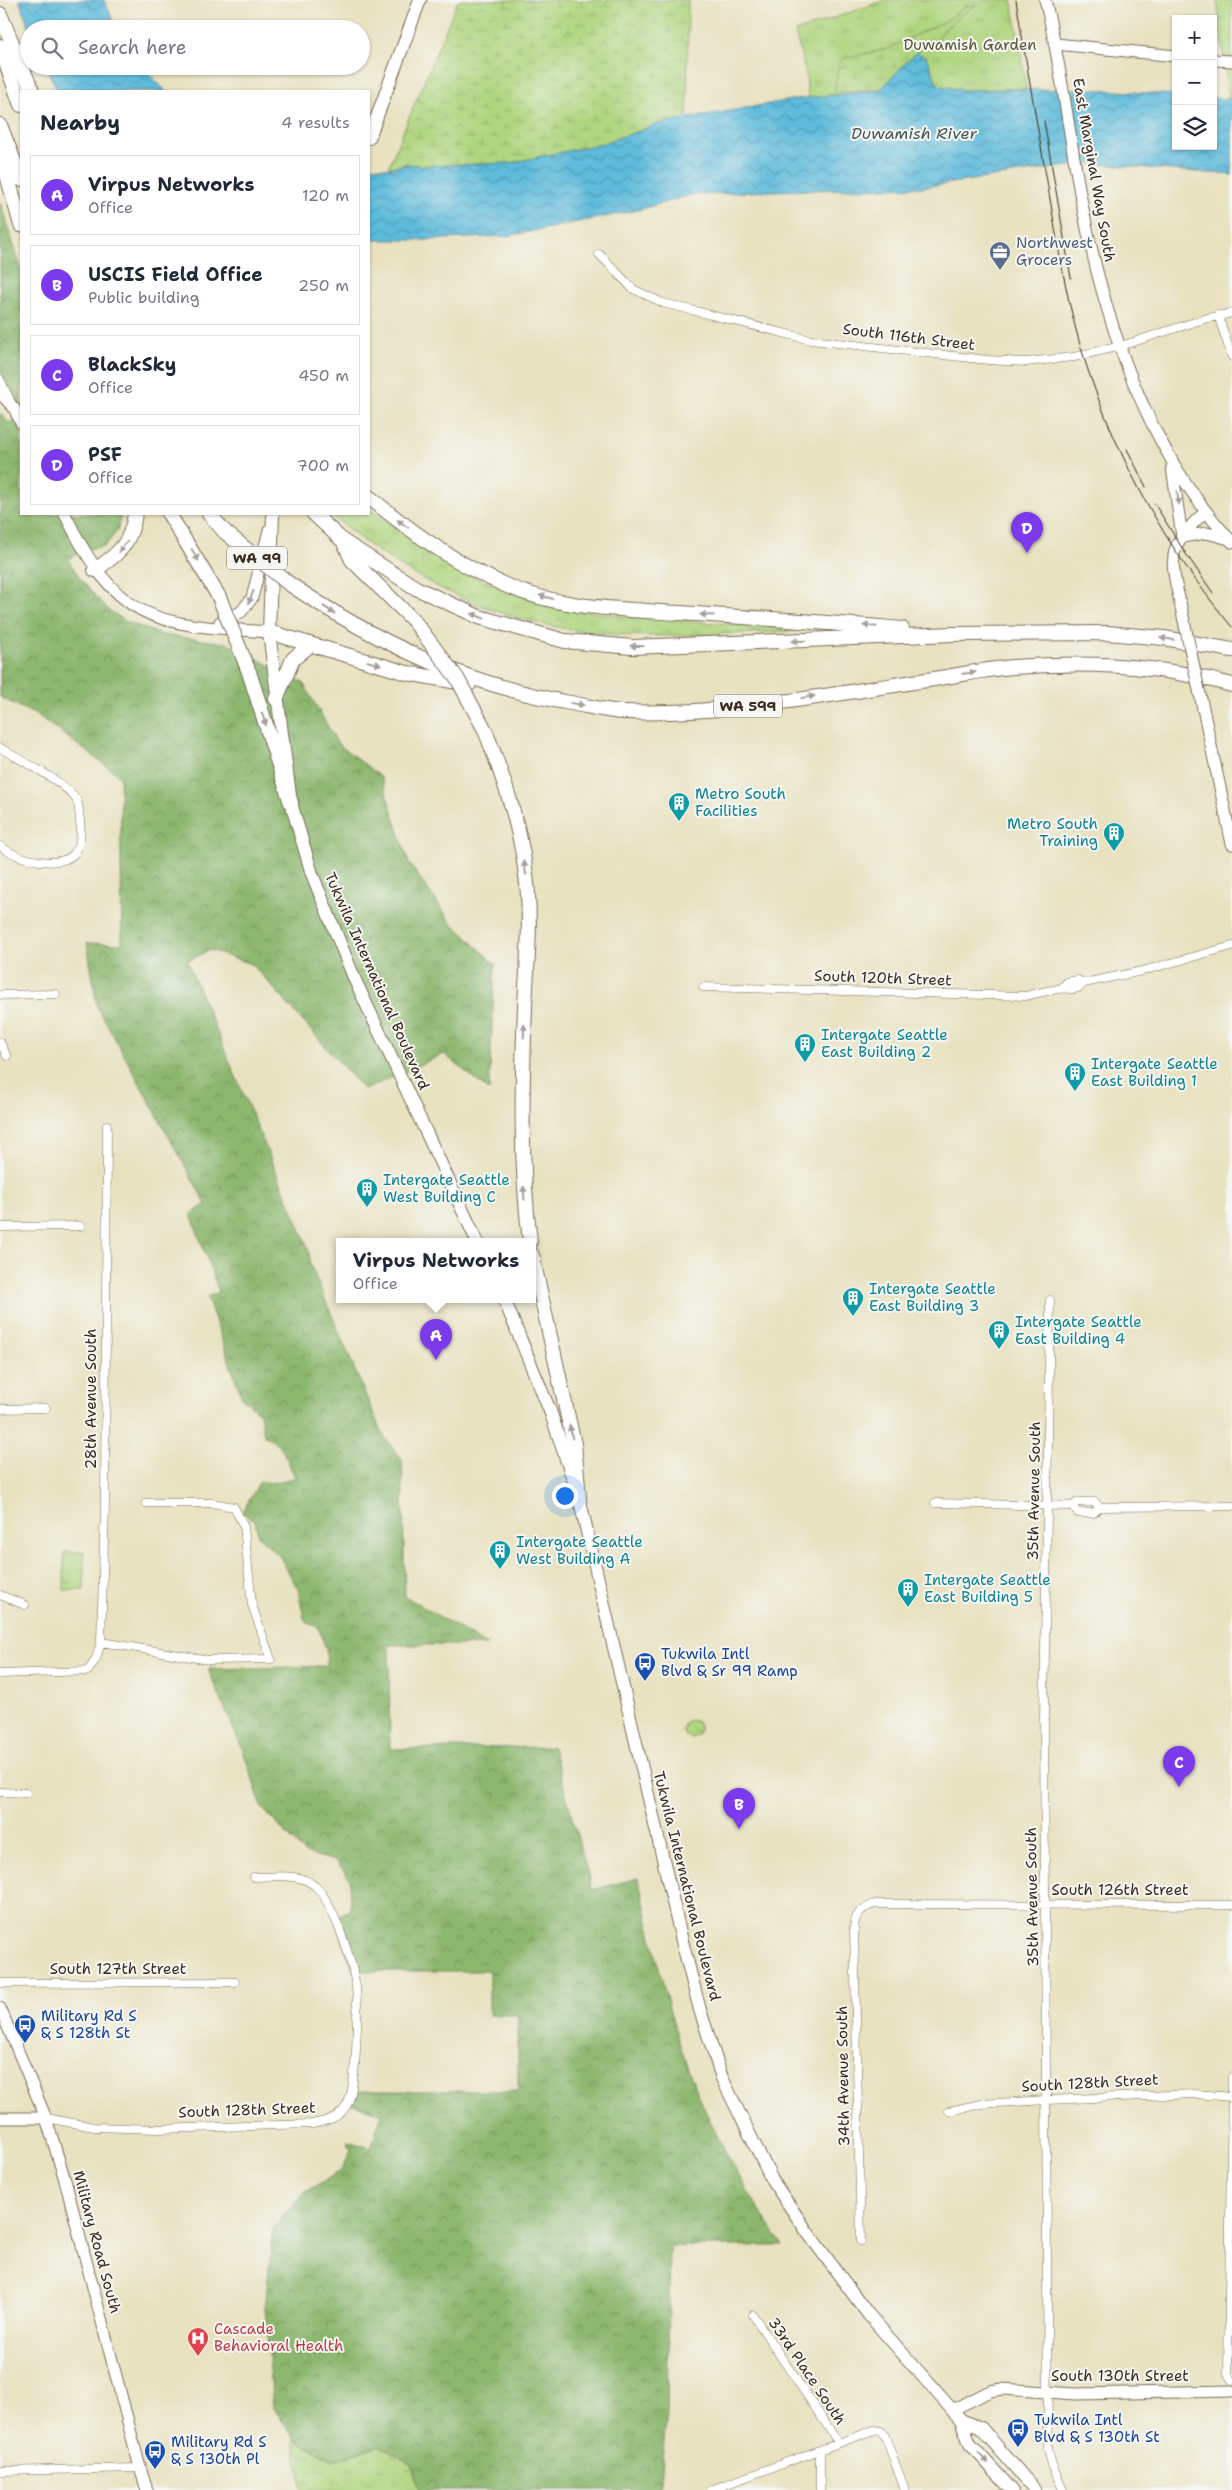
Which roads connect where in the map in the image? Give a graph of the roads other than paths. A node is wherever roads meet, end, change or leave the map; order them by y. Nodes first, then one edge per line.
1 (420, 0) edge
2 (1045, 0) edge
3 (0, 14) edge
4 (0, 46) edge
5 (1057, 48) junction
6 (1172, 56) edge
7 (1217, 60) edge
8 (1232, 61) edge
9 (20, 62) edge
10 (25, 75) edge
11 (32, 90) edge
12 (20, 102) edge
13 (0, 125) edge
14 (370, 135) edge
15 (0, 150) edge
16 (20, 176) edge
17 (20, 221) edge
18 (599, 254) dead end
19 (1232, 313) edge
20 (1218, 315) junction
21 (1121, 346) junction
22 (1232, 356) edge
23 (0, 379) edge
24 (0, 393) edge
25 (14, 408) junction
26 (20, 421) edge
27 (1171, 461) junction
28 (370, 498) edge
29 (1206, 511) junction
30 (66, 515) edge
31 (135, 515) edge
32 (171, 515) edge
33 (210, 515) edge
34 (273, 515) edge
35 (315, 515) edge
36 (1182, 536) junction
37 (1231, 541) edge
38 (344, 542) junction
39 (96, 570) junction
40 (288, 583) joint
41 (210, 628) junction
42 (269, 632) junction
43 (953, 634) junction
44 (310, 645) junction
45 (1232, 650) edge
46 (1232, 685) edge
47 (545, 698) junction
48 (276, 699) junction
49 (0, 748) edge
50 (291, 802) junction
51 (1232, 844) edge
52 (0, 846) edge
53 (1232, 946) edge
54 (704, 987) dead end
55 (56, 994) dead end
56 (0, 995) edge
57 (0, 1042) edge
58 (7, 1056) dead end
59 (107, 1125) dead end
60 (80, 1226) dead end
61 (0, 1227) edge
62 (476, 1238) edge
63 (530, 1238) edge
64 (536, 1273) edge
65 (1050, 1300) dead end
66 (506, 1303) edge
67 (46, 1408) dead end
68 (0, 1409) edge
69 (578, 1497) junction
70 (146, 1503) dead end
71 (935, 1503) dead end
72 (1048, 1506) junction
73 (1232, 1506) edge
74 (0, 1594) edge
75 (25, 1605) dead end
76 (101, 1642) junction
77 (0, 1674) edge
78 (0, 1792) edge
79 (26, 1793) dead end
80 (254, 1877) dead end
81 (1046, 1903) junction
82 (1232, 1905) edge
83 (859, 1911) joint
84 (235, 1982) dead end
85 (0, 1983) edge
86 (0, 2008) edge
87 (1232, 2077) edge
88 (1231, 2096) edge
89 (1046, 2100) junction
90 (949, 2111) dead end
91 (0, 2118) edge
92 (46, 2118) junction
93 (861, 2241) dead end
94 (753, 2315) dead end
95 (1232, 2380) edge
96 (1232, 2391) edge
97 (1048, 2392) junction
98 (952, 2410) junction
99 (961, 2420) junction
100 (838, 2442) junction
101 (820, 2451) junction
102 (140, 2468) junction
103 (0, 2471) edge
104 (148, 2490) edge
105 (711, 2490) edge
106 (820, 2490) edge
107 (905, 2490) edge
108 (1012, 2490) edge
109 (1035, 2490) edge
110 (1064, 2490) edge

1 - 14 main road
2 - 5 street, East Marginal Way South
3 - 9 highway
4 - 12 highway
5 - 6 street
5 - 21 street, East Marginal Way South
7 - 8 street
10 - 11 highway
13 - 16 highway
15 - 17 highway
18 - 21 street, South 116th Street
19 - 20 street, South 116th Street
20 - 21 street, South 116th Street
20 - 22 street
21 - 27 street, East Marginal Way South
23 - 25 street
24 - 25 street
25 - 26 street
27 - 29 street, East Marginal Way South
27 -> 36 street
43 -> 28 highway
29 - 36 street
29 - 37 street, East Marginal Way South
30 - 39 street
31 -> 39 highway
32 -> 50 highway, bridge
33 - 40 highway, WA 99, bridge
34 -> 41 street
34 - 42 main road, Tukwila International Boulevard
35 - 38 highway
36 - 37 street
36 - 51 street, bridge
43 -> 38 highway
63 -> 38 highway, bridge
39 - 41 street
40 -> 47 highway, WA 599
41 - 42 street
42 - 44 highway
42 - 48 main road, Tukwila International Boulevard
45 -> 43 highway
44 -> 47 highway
44 - 48 highway
47 -> 46 highway, WA 599
48 - 50 main road, Tukwila International Boulevard
49 - 52 street
50 - 62 main road, Tukwila International Boulevard
53 - 54 street, South 120th Street
55 - 56 street
57 - 58 street
59 - 76 street, 28th Avenue South
60 - 61 street
69 -> 64 highway
65 - 72 street, 35th Avenue South
66 - 69 main road, Tukwila International Boulevard
67 - 68 street
69 - 98 main road, Tukwila International Boulevard
70 - 76 street
71 - 72 street
72 - 73 street
72 - 81 street, 35th Avenue South
74 - 75 street
76 - 77 street, 28th Avenue South
78 - 79 street
80 - 92 street, South 128th Street
81 - 82 street, South 126th Street
81 - 83 street, South 126th Street
81 - 89 street, 35th Avenue South
83 - 93 street, 34th Avenue South
84 - 85 street, South 127th Street
86 - 92 street, Military Road South
87 - 88 street
88 - 89 street, South 128th Street
88 - 95 street
89 - 90 street, South 128th Street
89 - 97 street, 35th Avenue South
91 - 92 street, South 128th Street
92 - 102 street, Military Road South
94 - 100 street, 33rd Place South
96 - 97 street, South 130th Street
97 - 98 street, South 130th Street
97 - 110 street, 35th Avenue South
98 - 99 main road, Tukwila International Boulevard
99 -> 108 main road, Tukwila International Boulevard
99 - 109 main road, Tukwila International Boulevard
100 - 101 street
100 - 107 street
101 - 105 street
101 - 106 street
102 - 103 street
102 - 104 street, Military Road South

